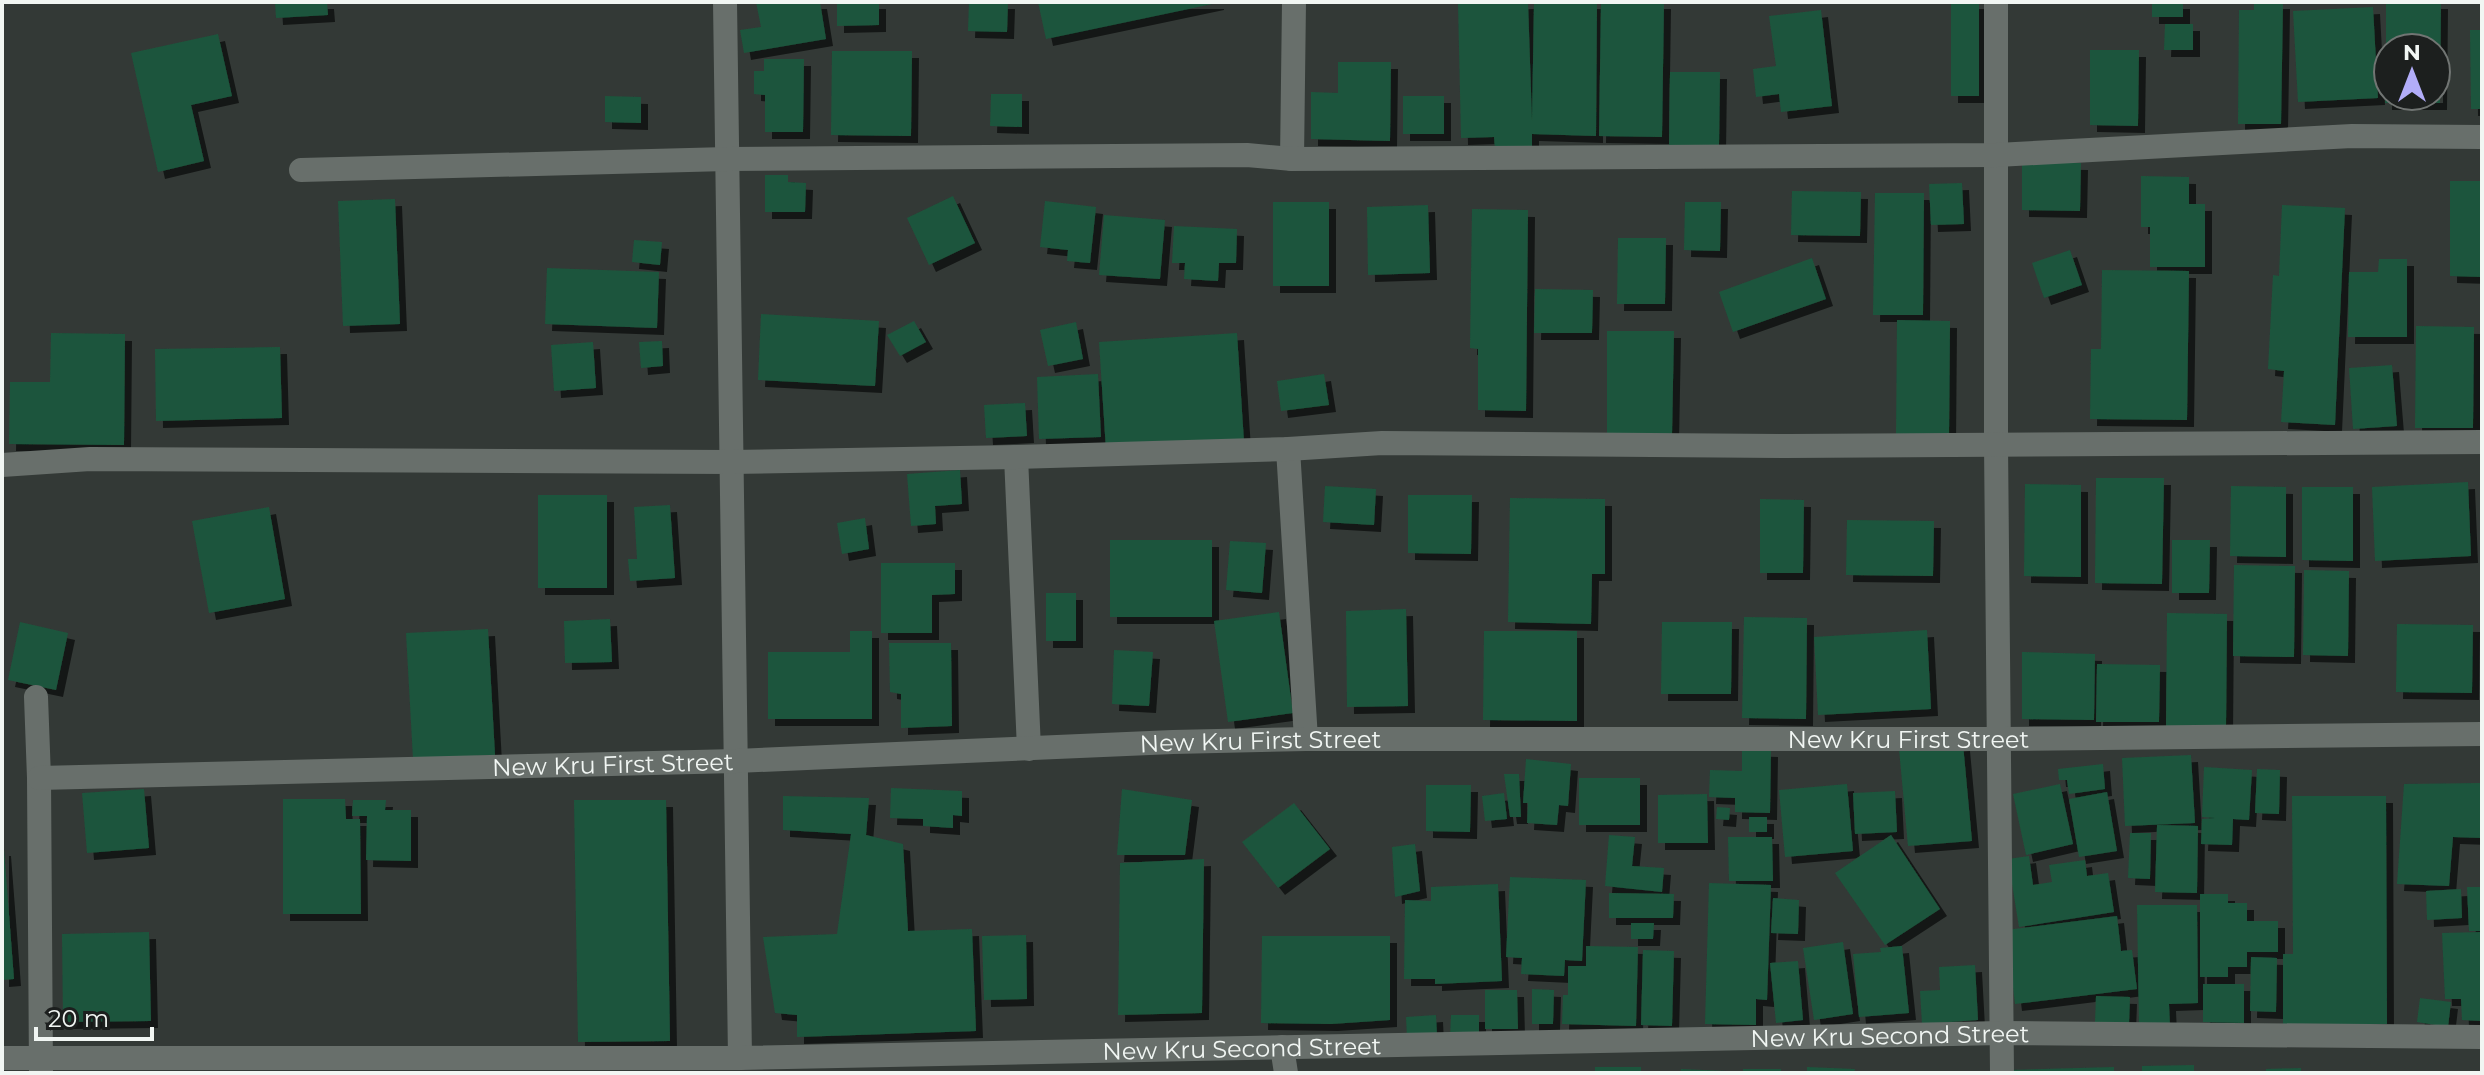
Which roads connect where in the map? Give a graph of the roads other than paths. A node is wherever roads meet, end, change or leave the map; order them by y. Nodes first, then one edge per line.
1 (725, 2) edge
2 (1294, 2) edge
3 (1996, 2) edge
4 (2482, 137) edge
5 (1997, 155) junction
6 (727, 159) junction
7 (1292, 159) junction
8 (301, 170) dead end
9 (2482, 442) edge
10 (1996, 444) junction
11 (1288, 449) junction
12 (1016, 457) junction
13 (731, 462) junction
14 (2, 465) edge
15 (36, 697) dead end
16 (2482, 734) edge
17 (1306, 739) junction
18 (2000, 739) junction
19 (1029, 749) junction
20 (736, 761) junction
21 (39, 778) junction
22 (2002, 1033) junction
23 (2482, 1037) edge
24 (1282, 1047) junction
25 (2, 1058) edge
26 (740, 1058) junction
27 (40, 1066) edge
28 (1286, 1073) edge
29 (2002, 1073) edge

1 - 6 street
2 - 7 street
3 - 5 street
4 - 5 street
5 - 7 street
5 - 10 street
6 - 7 street
6 - 8 street
6 - 13 street
9 - 10 street
10 - 11 street
10 - 18 street
11 - 12 street
11 - 17 street
12 - 13 street
12 - 19 street
13 - 14 street
13 - 20 street
15 - 21 street
16 - 18 street, New Kru First Street
17 - 18 street, New Kru First Street
17 - 19 street, New Kru First Street
18 - 22 street
19 - 20 street, New Kru First Street
20 - 21 street, New Kru First Street
20 - 26 street
21 - 27 street
22 - 23 street, New Kru Second Street
22 - 24 street, New Kru Second Street
22 - 29 street
24 - 26 street, New Kru Second Street
24 - 28 street
25 - 27 street, New Kru Second Street
26 - 27 street, New Kru Second Street

